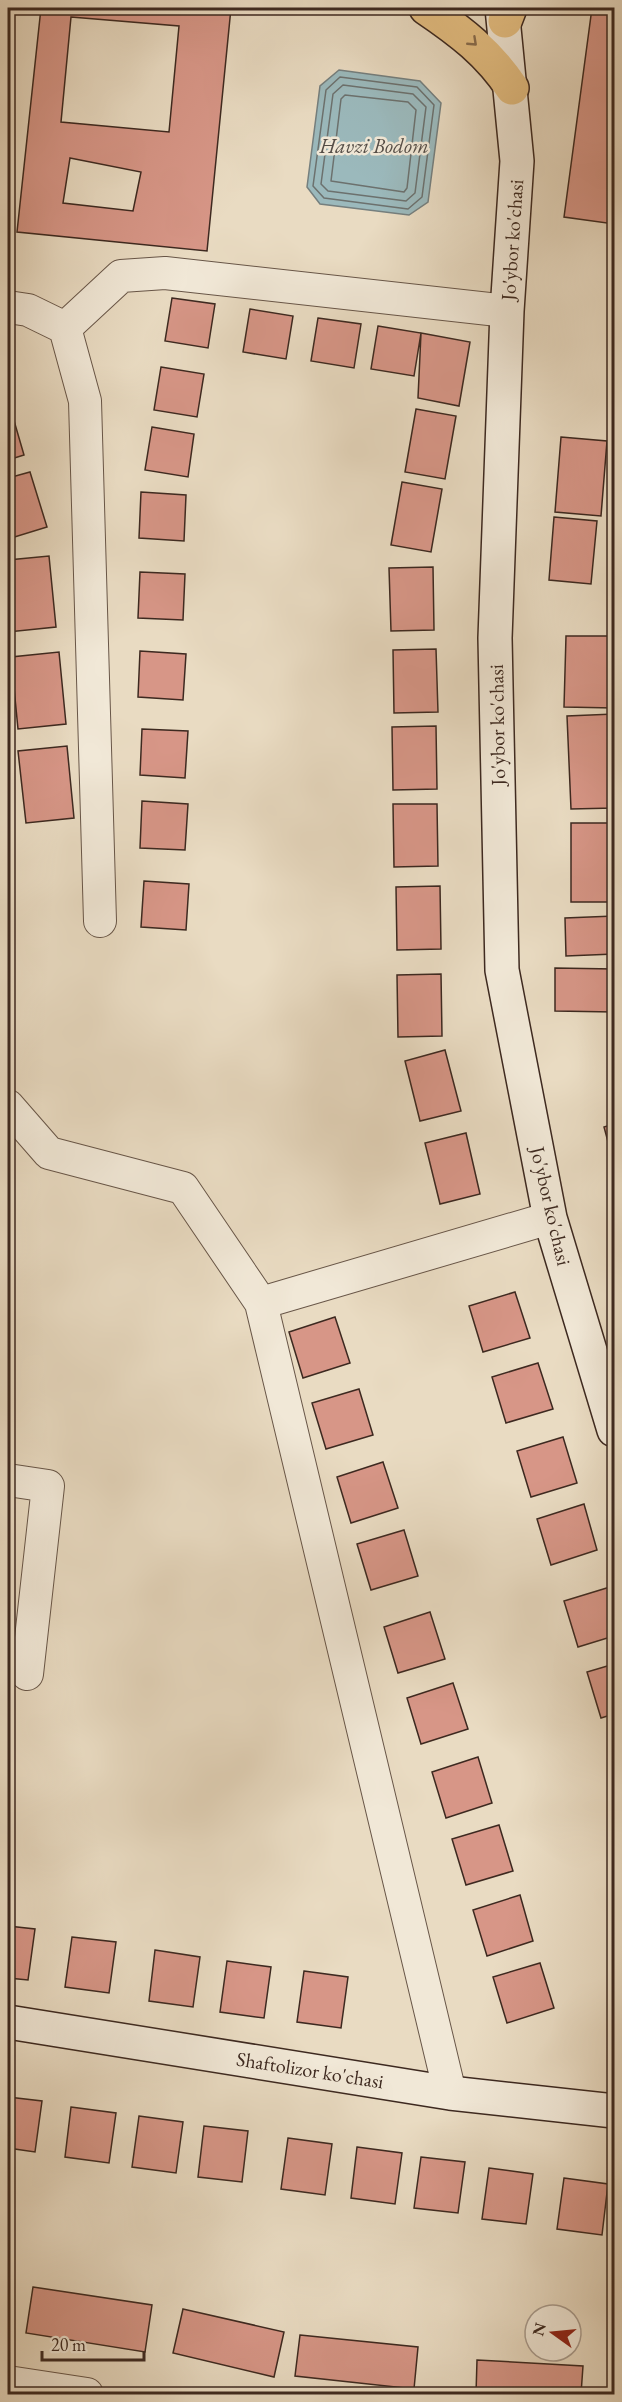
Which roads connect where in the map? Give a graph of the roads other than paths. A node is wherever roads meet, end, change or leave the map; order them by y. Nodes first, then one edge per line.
1 (426, 8) edge
2 (506, 12) edge
3 (512, 88) junction
4 (8, 307) edge
5 (507, 311) junction
6 (65, 328) junction
7 (100, 921) dead end
8 (8, 1106) edge
9 (550, 1218) junction
10 (261, 1303) junction
11 (615, 1430) edge
12 (8, 1479) edge
13 (27, 1674) dead end
14 (8, 2022) edge
15 (450, 2092) junction
16 (615, 2111) edge
17 (8, 2382) edge
18 (87, 2394) edge

1 -> 3 main road
2 - 3 street, Jo'ybor ko'chasi
3 - 5 street, Jo'ybor ko'chasi
4 - 6 street
5 - 6 street
5 - 9 street, Jo'ybor ko'chasi
6 - 7 street
8 - 10 street
9 - 10 street
9 - 11 street, Jo'ybor ko'chasi
10 - 15 street
12 - 13 street
14 - 15 street, Shaftolizor ko'chasi
15 - 16 street, Shaftolizor ko'chasi
17 - 18 street

